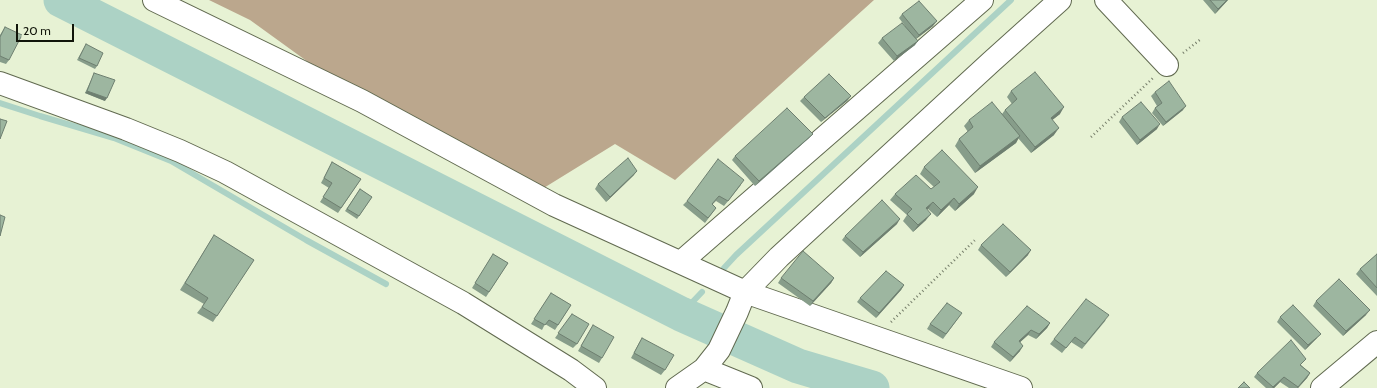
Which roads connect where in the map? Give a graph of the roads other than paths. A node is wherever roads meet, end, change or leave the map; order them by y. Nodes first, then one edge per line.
1 (154, 0) edge
2 (982, 0) edge
3 (1060, 0) edge
4 (1106, 0) edge
5 (1167, 65) road end
6 (0, 83) edge
7 (681, 262) junction
8 (745, 292) junction
9 (1377, 342) edge
10 (704, 369) junction
11 (595, 388) edge
12 (677, 388) edge
13 (751, 388) edge
14 (1021, 388) edge
15 (1322, 388) edge

1 - 7 street
2 - 7 street
3 - 8 street
4 - 5 street
6 - 11 street
7 - 8 street
8 - 10 street
8 - 14 street
9 - 15 street
10 - 12 street
10 - 13 street

